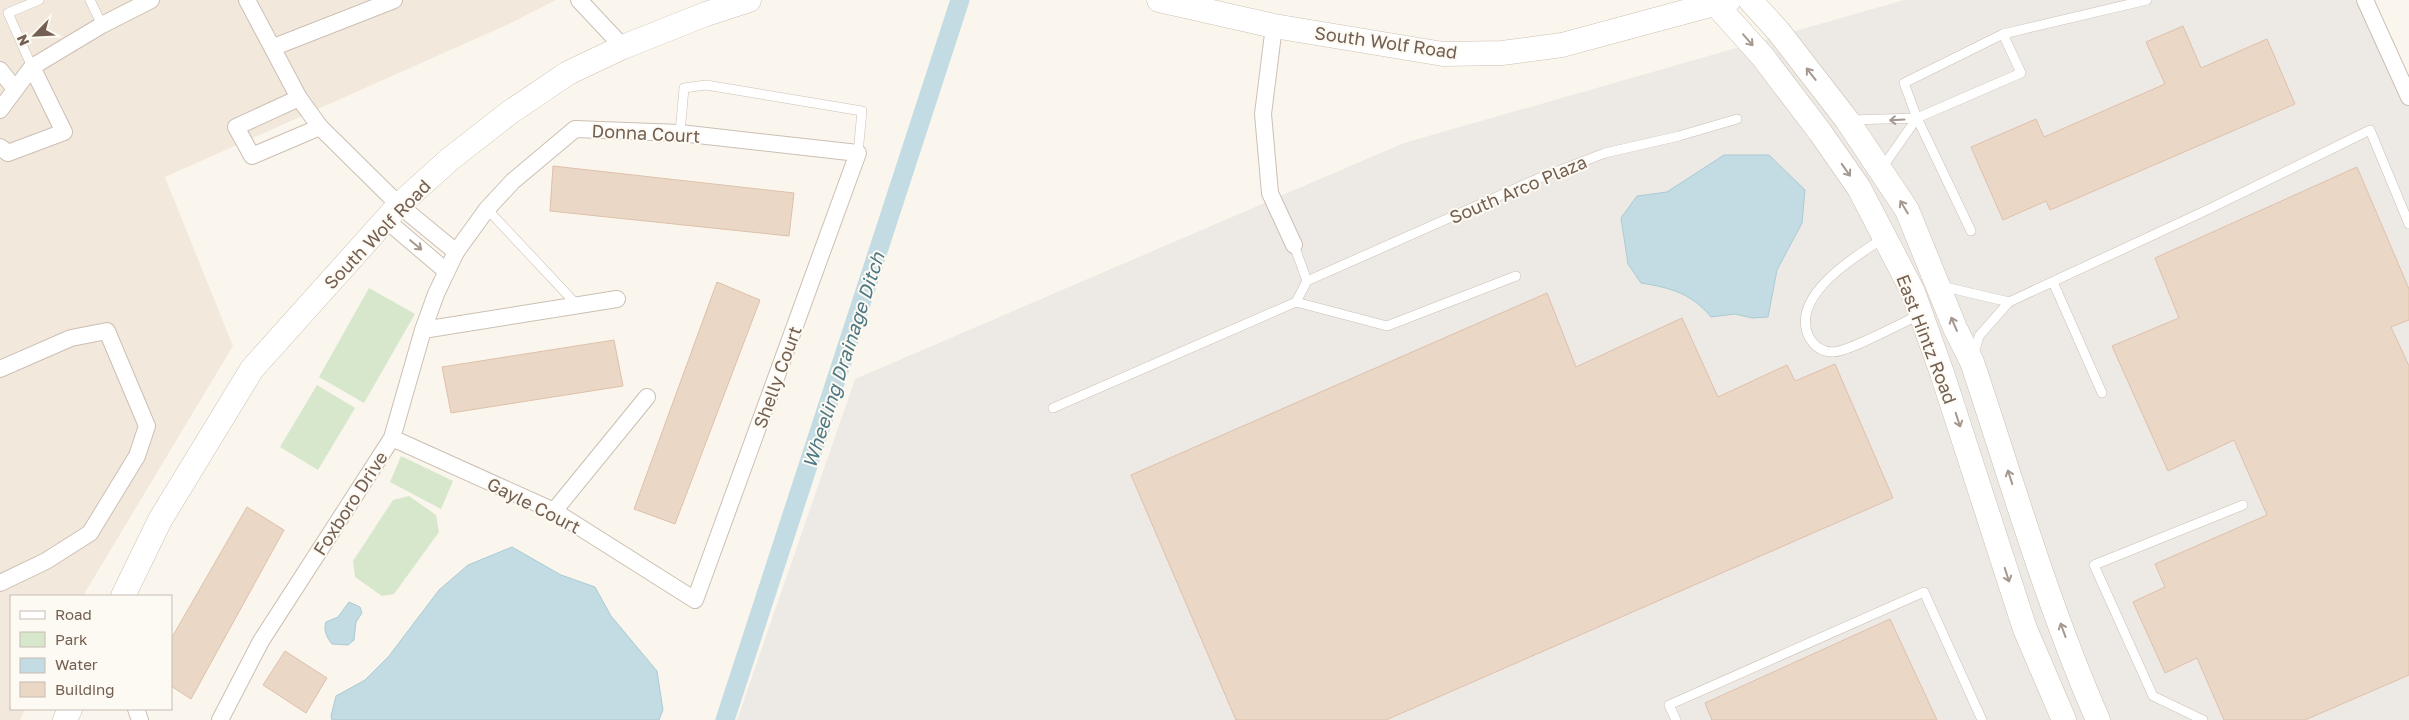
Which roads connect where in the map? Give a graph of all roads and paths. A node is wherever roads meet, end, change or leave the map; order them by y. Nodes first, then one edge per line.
1 (39, 0) edge
2 (90, 0) edge
3 (151, 0) edge
4 (247, 0) edge
5 (394, 0) edge
6 (578, 0) edge
7 (749, 0) edge
8 (1159, 0) edge
9 (1750, 0) edge
10 (2147, 0) edge
11 (2365, 0) edge
12 (1719, 1) edge
13 (102, 25) junction
14 (1274, 26) junction
15 (2003, 34) junction
16 (274, 47) junction
17 (623, 47) junction
18 (32, 67) junction
19 (0, 70) edge
20 (15, 89) junction
21 (2409, 97) edge
22 (299, 98) junction
23 (0, 110) edge
24 (1917, 118) junction
25 (1737, 119) dead end
26 (1847, 120) junction
27 (320, 127) junction
28 (680, 133) junction
29 (0, 147) edge
30 (858, 153) junction
31 (1881, 170) junction
32 (487, 209) junction
33 (393, 213) junction
34 (2409, 224) edge
35 (1971, 231) dead end
36 (1884, 238) junction
37 (1294, 245) joint
38 (456, 252) junction
39 (446, 271) junction
40 (1516, 276) dead end
41 (1307, 281) junction
42 (2053, 282) junction
43 (1938, 286) junction
44 (617, 299) dead end
45 (1296, 302) junction
46 (2009, 302) junction
47 (578, 306) junction
48 (1921, 313) junction
49 (423, 330) junction
50 (1972, 362) junction
51 (0, 369) edge
52 (2102, 392) dead end
53 (646, 397) dead end
54 (1053, 408) dead end
55 (392, 438) junction
56 (2243, 505) dead end
57 (554, 512) junction
58 (0, 583) edge
59 (123, 595) edge
60 (695, 600) joint
61 (220, 720) edge
62 (1676, 720) edge
63 (1982, 720) edge
64 (2064, 720) edge
65 (2098, 720) edge
66 (2203, 720) edge

1 - 18 lane
2 - 13 lane
3 - 13 street
4 - 16 street
5 - 16 street
6 - 17 street
7 - 17 main road, South Wolf Road
8 - 14 main road, South Wolf Road
26 -> 9 main road, East Hintz Road
10 - 15 lane
11 - 21 street
12 - 14 main road, South Wolf Road
12 -> 36 main road, East Hintz Road
13 - 18 street
14 - 37 street
15 - 24 lane
15 - 24 lane
16 - 22 street
17 - 33 main road, South Wolf Road
18 - 20 street
18 - 29 street
19 - 20 street
20 - 23 street
22 - 27 street
22 - 27 street
24 -> 26 lane
24 - 31 lane
24 - 35 lane
25 - 41 lane, South Arco Plaza
26 - 31 main road, East Hintz Road
27 - 33 street
28 - 30 street, Donna Court
28 - 30 lane
28 - 32 street, Donna Court
30 - 60 street, Shelly Court
43 -> 31 main road, East Hintz Road
32 - 38 street, Donna Court
32 - 47 lane
33 - 38 street
33 -> 39 street
33 - 59 main road, South Wolf Road
34 - 42 lane
36 - 48 main road, East Hintz Road
36 - 48 lane
37 - 41 lane
38 - 39 street, Foxboro Drive
39 - 49 street, Foxboro Drive
40 - 45 lane
41 - 45 lane
42 - 46 lane
42 - 52 lane
43 - 46 lane
50 -> 43 main road, East Hintz Road
44 - 47 street
45 - 54 lane
46 - 50 lane
47 - 49 street
48 -> 64 main road, East Hintz Road
49 - 55 street, Foxboro Drive
65 -> 50 main road, East Hintz Road
51 - 58 street
53 - 57 street
55 - 57 street, Gayle Court
55 - 61 street, Foxboro Drive
56 - 66 lane
57 - 60 street, Gayle Court
62 - 63 lane

